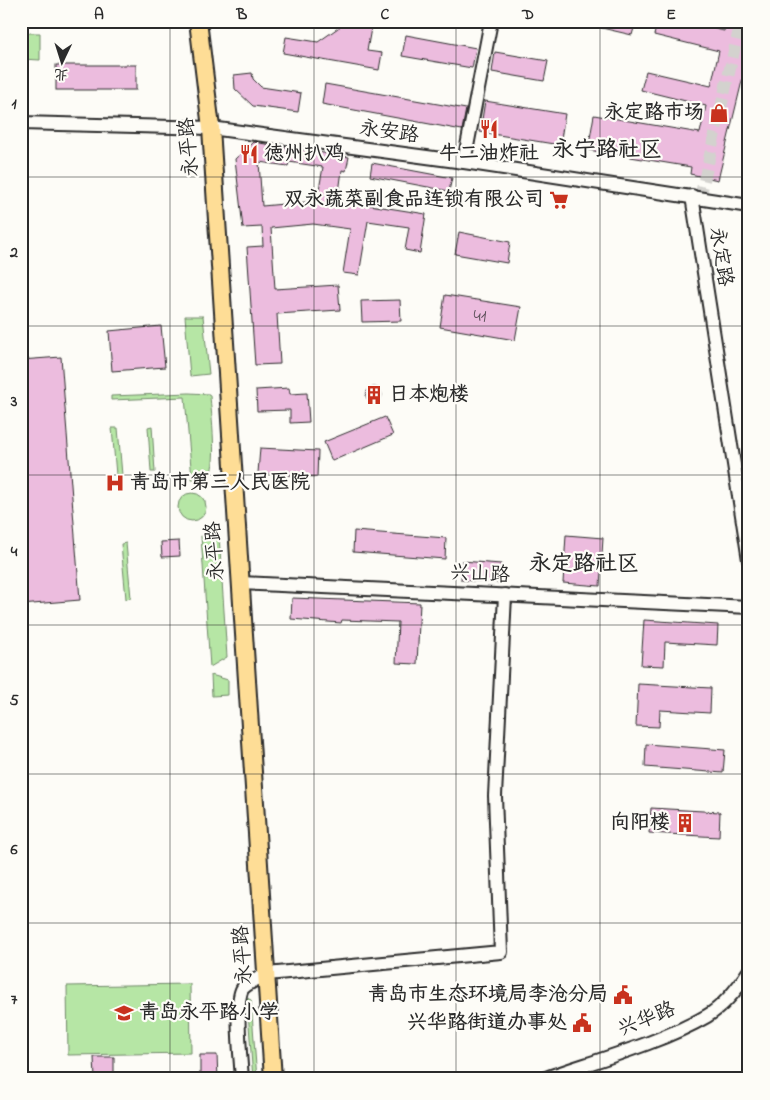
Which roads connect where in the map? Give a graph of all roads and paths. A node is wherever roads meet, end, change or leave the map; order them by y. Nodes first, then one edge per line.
1 (198, 21) edge
2 (491, 21) edge
3 (21, 123) edge
4 (211, 128) junction
5 (464, 162) junction
6 (692, 196) junction
7 (749, 206) edge
8 (749, 560) edge
9 (240, 583) junction
10 (505, 595) junction
11 (749, 607) edge
12 (749, 972) edge
13 (267, 974) junction
14 (242, 1079) edge
15 (274, 1079) edge
16 (543, 1079) edge

1 - 4 main road, 永平路
2 - 5 street
3 - 4 street, 永安路
4 - 5 street, 永安路
4 - 9 main road, 永平路
5 - 6 street, 永安路
6 - 7 street, 永安路
6 - 8 street, 永定路
9 - 10 street, 兴山路
9 - 13 main road, 永平路
10 - 11 street, 兴山路
10 - 13 street
12 - 16 street, 兴华路
13 - 14 street
13 - 15 main road, 永平路

